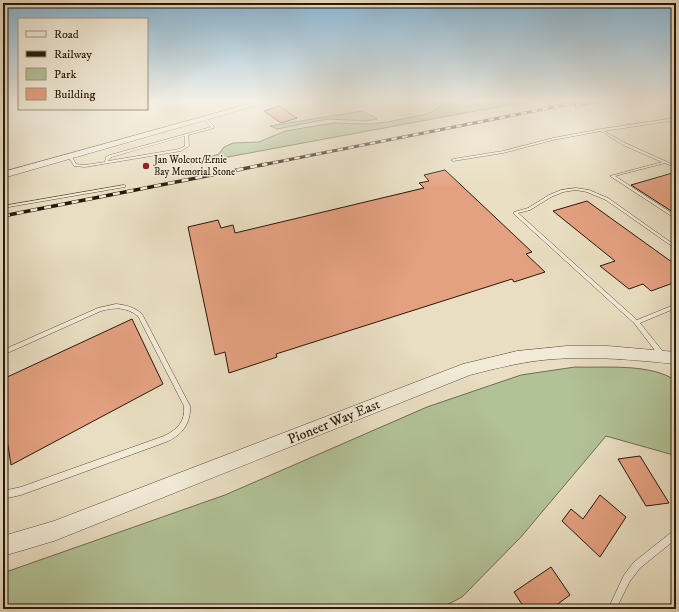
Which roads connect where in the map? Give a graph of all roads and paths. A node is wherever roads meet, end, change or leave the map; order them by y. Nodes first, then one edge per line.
1 (163, 131) edge
2 (201, 131) edge
3 (598, 131) edge
4 (602, 131) edge
5 (186, 135) junction
6 (70, 156) junction
7 (453, 160) dead end
8 (665, 162) junction
9 (106, 163) junction
10 (676, 167) edge
11 (3, 175) edge
12 (124, 186) dead end
13 (3, 207) edge
14 (676, 218) edge
15 (676, 248) edge
16 (676, 306) edge
17 (636, 322) junction
18 (3, 353) edge
19 (670, 358) edge
20 (3, 495) edge
21 (676, 534) edge
22 (3, 546) edge
23 (612, 609) edge

1 - 6 street
2 - 5 lane
3 - 7 lane
4 - 8 lane
5 - 9 lane
5 - 9 lane
6 - 9 lane
6 - 11 street
8 - 10 lane
8 - 14 lane
12 - 13 lane
15 - 17 lane
16 - 17 lane
17 - 19 lane
18 - 20 lane
19 - 22 street, Pioneer Way East
21 - 23 lane

